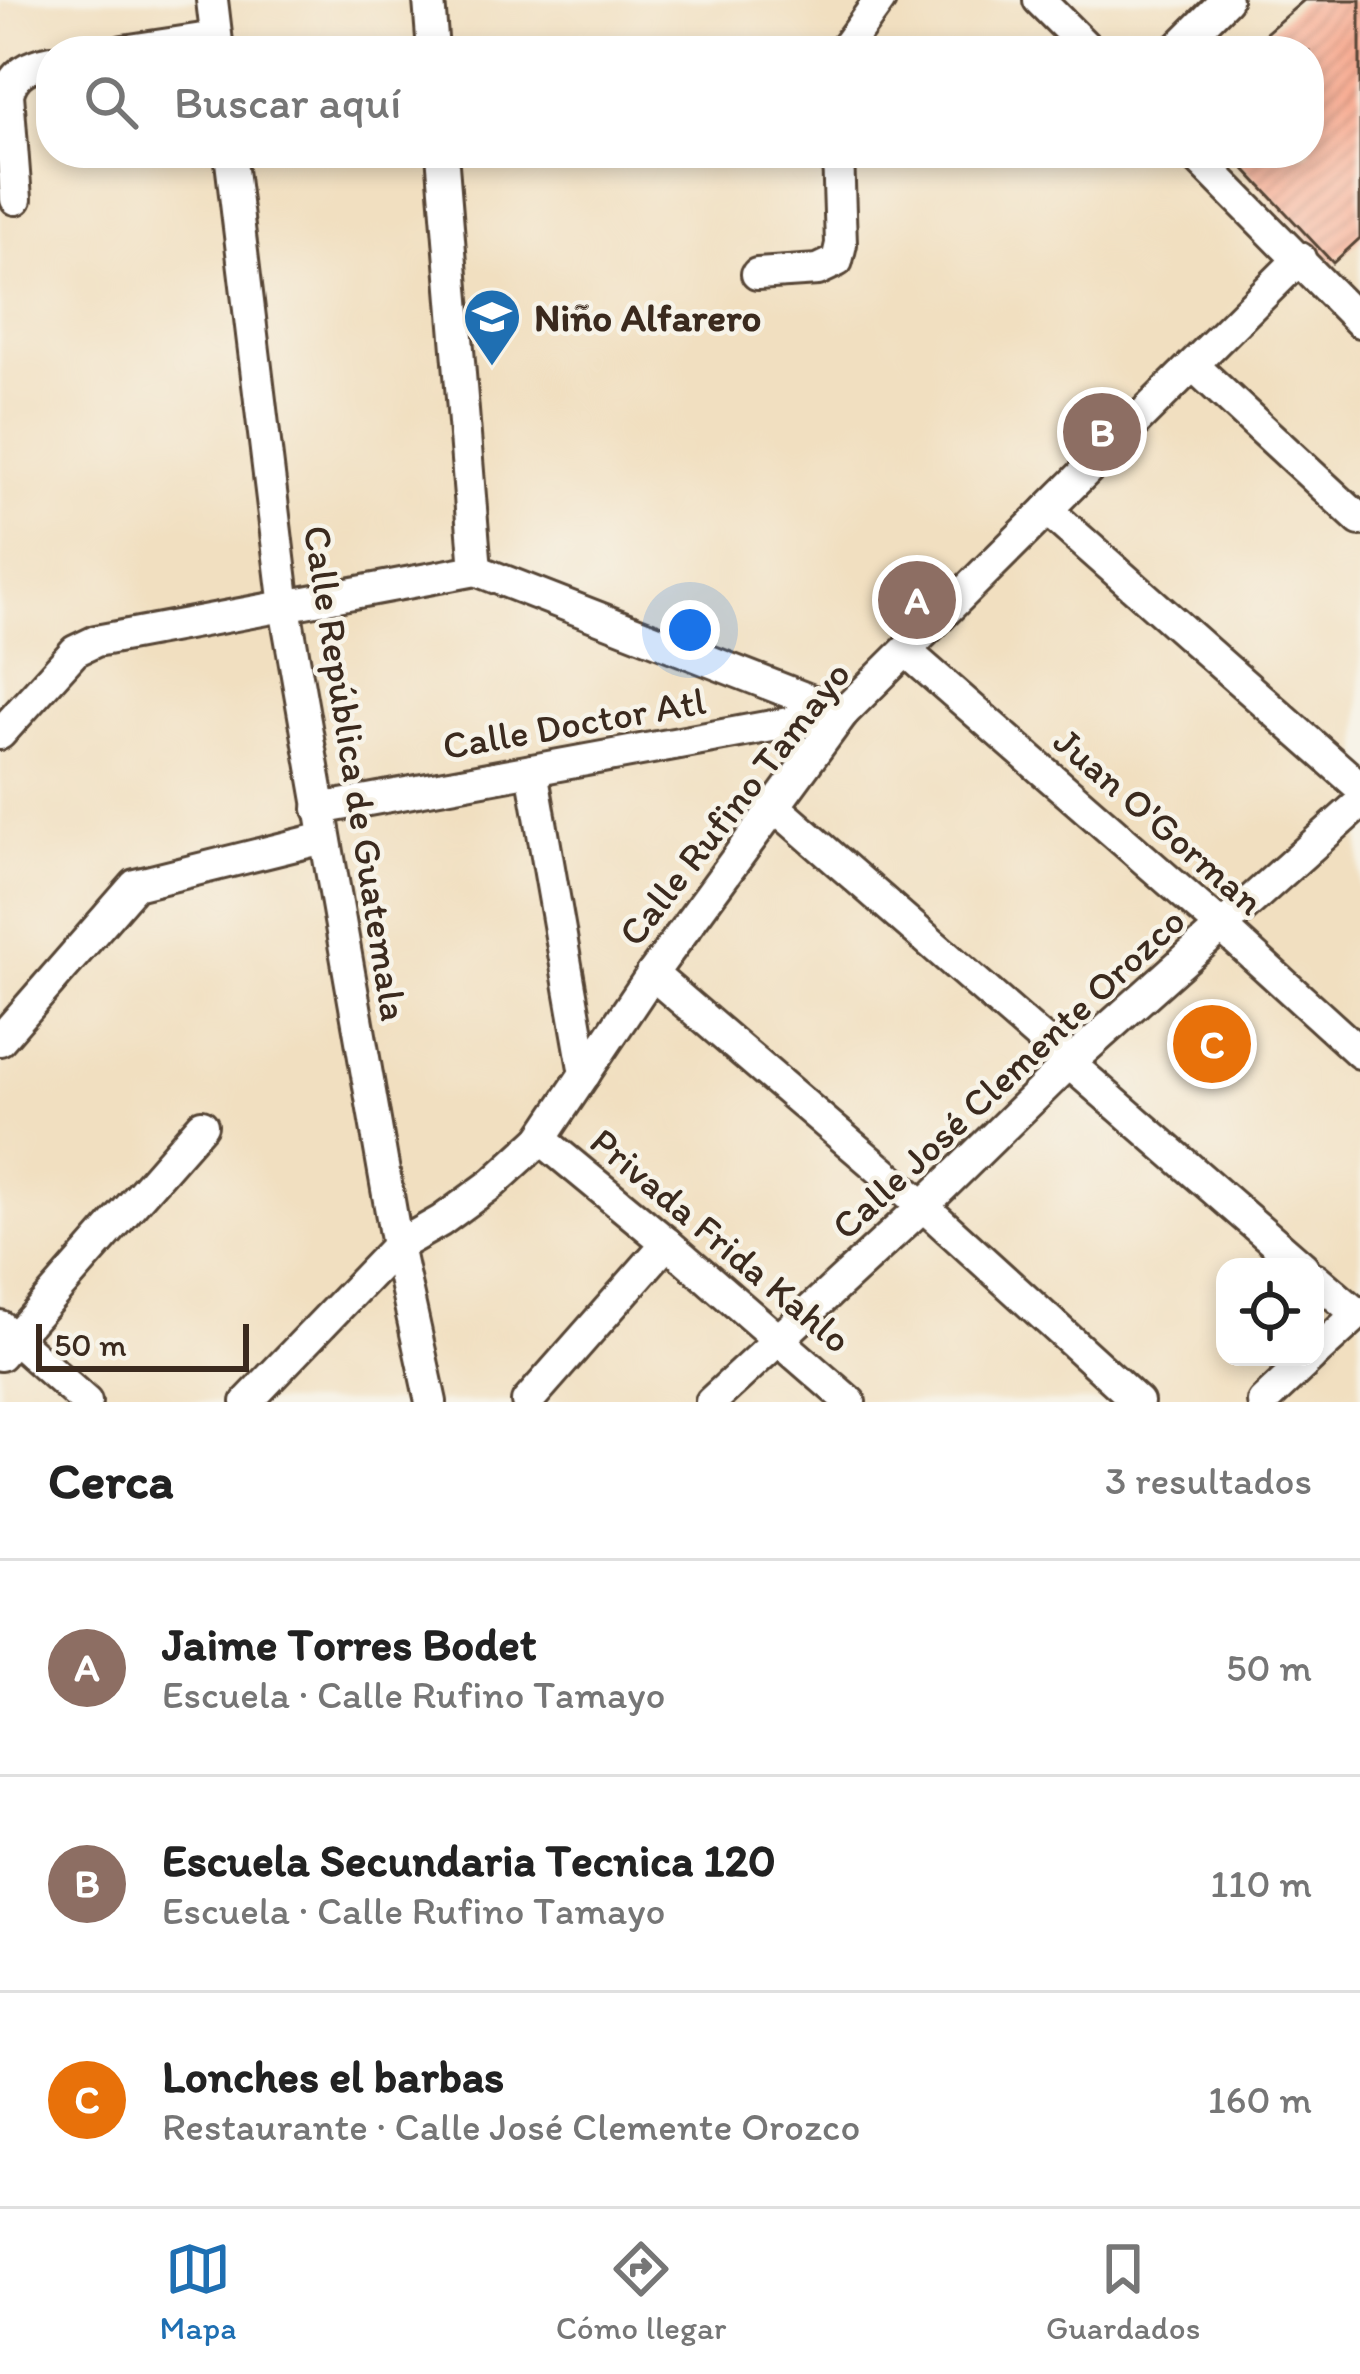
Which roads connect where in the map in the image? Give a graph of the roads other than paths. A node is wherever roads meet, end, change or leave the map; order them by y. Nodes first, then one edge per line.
1 (212, 0) edge
2 (429, 0) edge
3 (880, 0) edge
4 (1039, 0) edge
5 (1226, 0) edge
6 (216, 36) edge
7 (432, 36) edge
8 (855, 36) edge
9 (1075, 36) edge
10 (1189, 36) edge
11 (36, 65) edge
12 (232, 168) edge
13 (443, 168) edge
14 (838, 168) edge
15 (1208, 168) edge
16 (16, 199) dead end
17 (1300, 258) junction
18 (757, 274) dead end
19 (1360, 322) edge
20 (1193, 365) junction
21 (1047, 510) junction
22 (1360, 520) edge
23 (476, 570) junction
24 (285, 607) junction
25 (905, 651) junction
26 (843, 713) junction
27 (0, 734) edge
28 (532, 770) junction
29 (1360, 787) edge
30 (1360, 803) edge
31 (774, 806) junction
32 (321, 824) junction
33 (1223, 928) junction
34 (652, 974) junction
35 (0, 1040) edge
36 (1360, 1052) edge
37 (1068, 1064) junction
38 (585, 1074) junction
39 (202, 1125) dead end
40 (542, 1139) junction
41 (922, 1206) junction
42 (667, 1243) junction
43 (398, 1246) junction
44 (1293, 1258) edge
45 (1324, 1285) edge
46 (1359, 1313) edge
47 (778, 1337) junction
48 (5, 1340) edge
49 (1324, 1345) edge
50 (1301, 1366) edge
51 (86, 1402) edge
52 (247, 1402) edge
53 (431, 1402) edge
54 (527, 1402) edge
55 (711, 1402) edge
56 (850, 1402) edge
57 (1138, 1402) edge
58 (1263, 1402) edge

1 - 6 street
2 - 7 street
3 - 8 street
4 - 9 street
5 - 10 street
11 - 16 street
12 - 24 street, Calle República de Guatemala
13 - 23 street
14 - 18 street
15 - 17 street
17 - 19 street
17 - 20 street, Calle Rufino Tamayo
20 - 21 street, Calle Rufino Tamayo
20 - 22 street
21 - 25 street, Calle Rufino Tamayo
21 - 29 street
23 - 24 street
23 - 26 street
24 - 27 street
24 - 32 street, Calle República de Guatemala
25 - 26 street, Calle Rufino Tamayo
25 - 33 street, Juan O'Gorman
26 - 28 street, Calle Doctor Atl
26 - 31 street, Calle Rufino Tamayo
28 - 32 street, Calle Doctor Atl
28 - 38 street
30 - 33 street, Calle José Clemente Orozco
31 - 34 street, Calle Rufino Tamayo
31 - 37 street
32 - 35 street, Calle Doctor Atl
32 - 43 street, Calle República de Guatemala
33 - 36 street, Juan O'Gorman
33 - 37 street, Calle José Clemente Orozco
34 - 38 street, Calle Rufino Tamayo
34 - 41 street
37 - 41 street, Calle José Clemente Orozco
37 - 44 street
38 - 40 street, Calle Rufino Tamayo
39 - 48 street
40 - 42 street, Privada Frida Kahlo
40 - 43 street, Calle Rufino Tamayo
41 - 47 street, Calle José Clemente Orozco
41 - 57 street
42 - 47 street, Privada Frida Kahlo
42 - 54 street
43 - 52 street, Calle Rufino Tamayo
43 - 53 street, Calle República de Guatemala
45 - 46 street
46 - 49 street
47 - 55 street, Calle José Clemente Orozco
47 - 56 street, Privada Frida Kahlo
48 - 51 street
50 - 58 street

